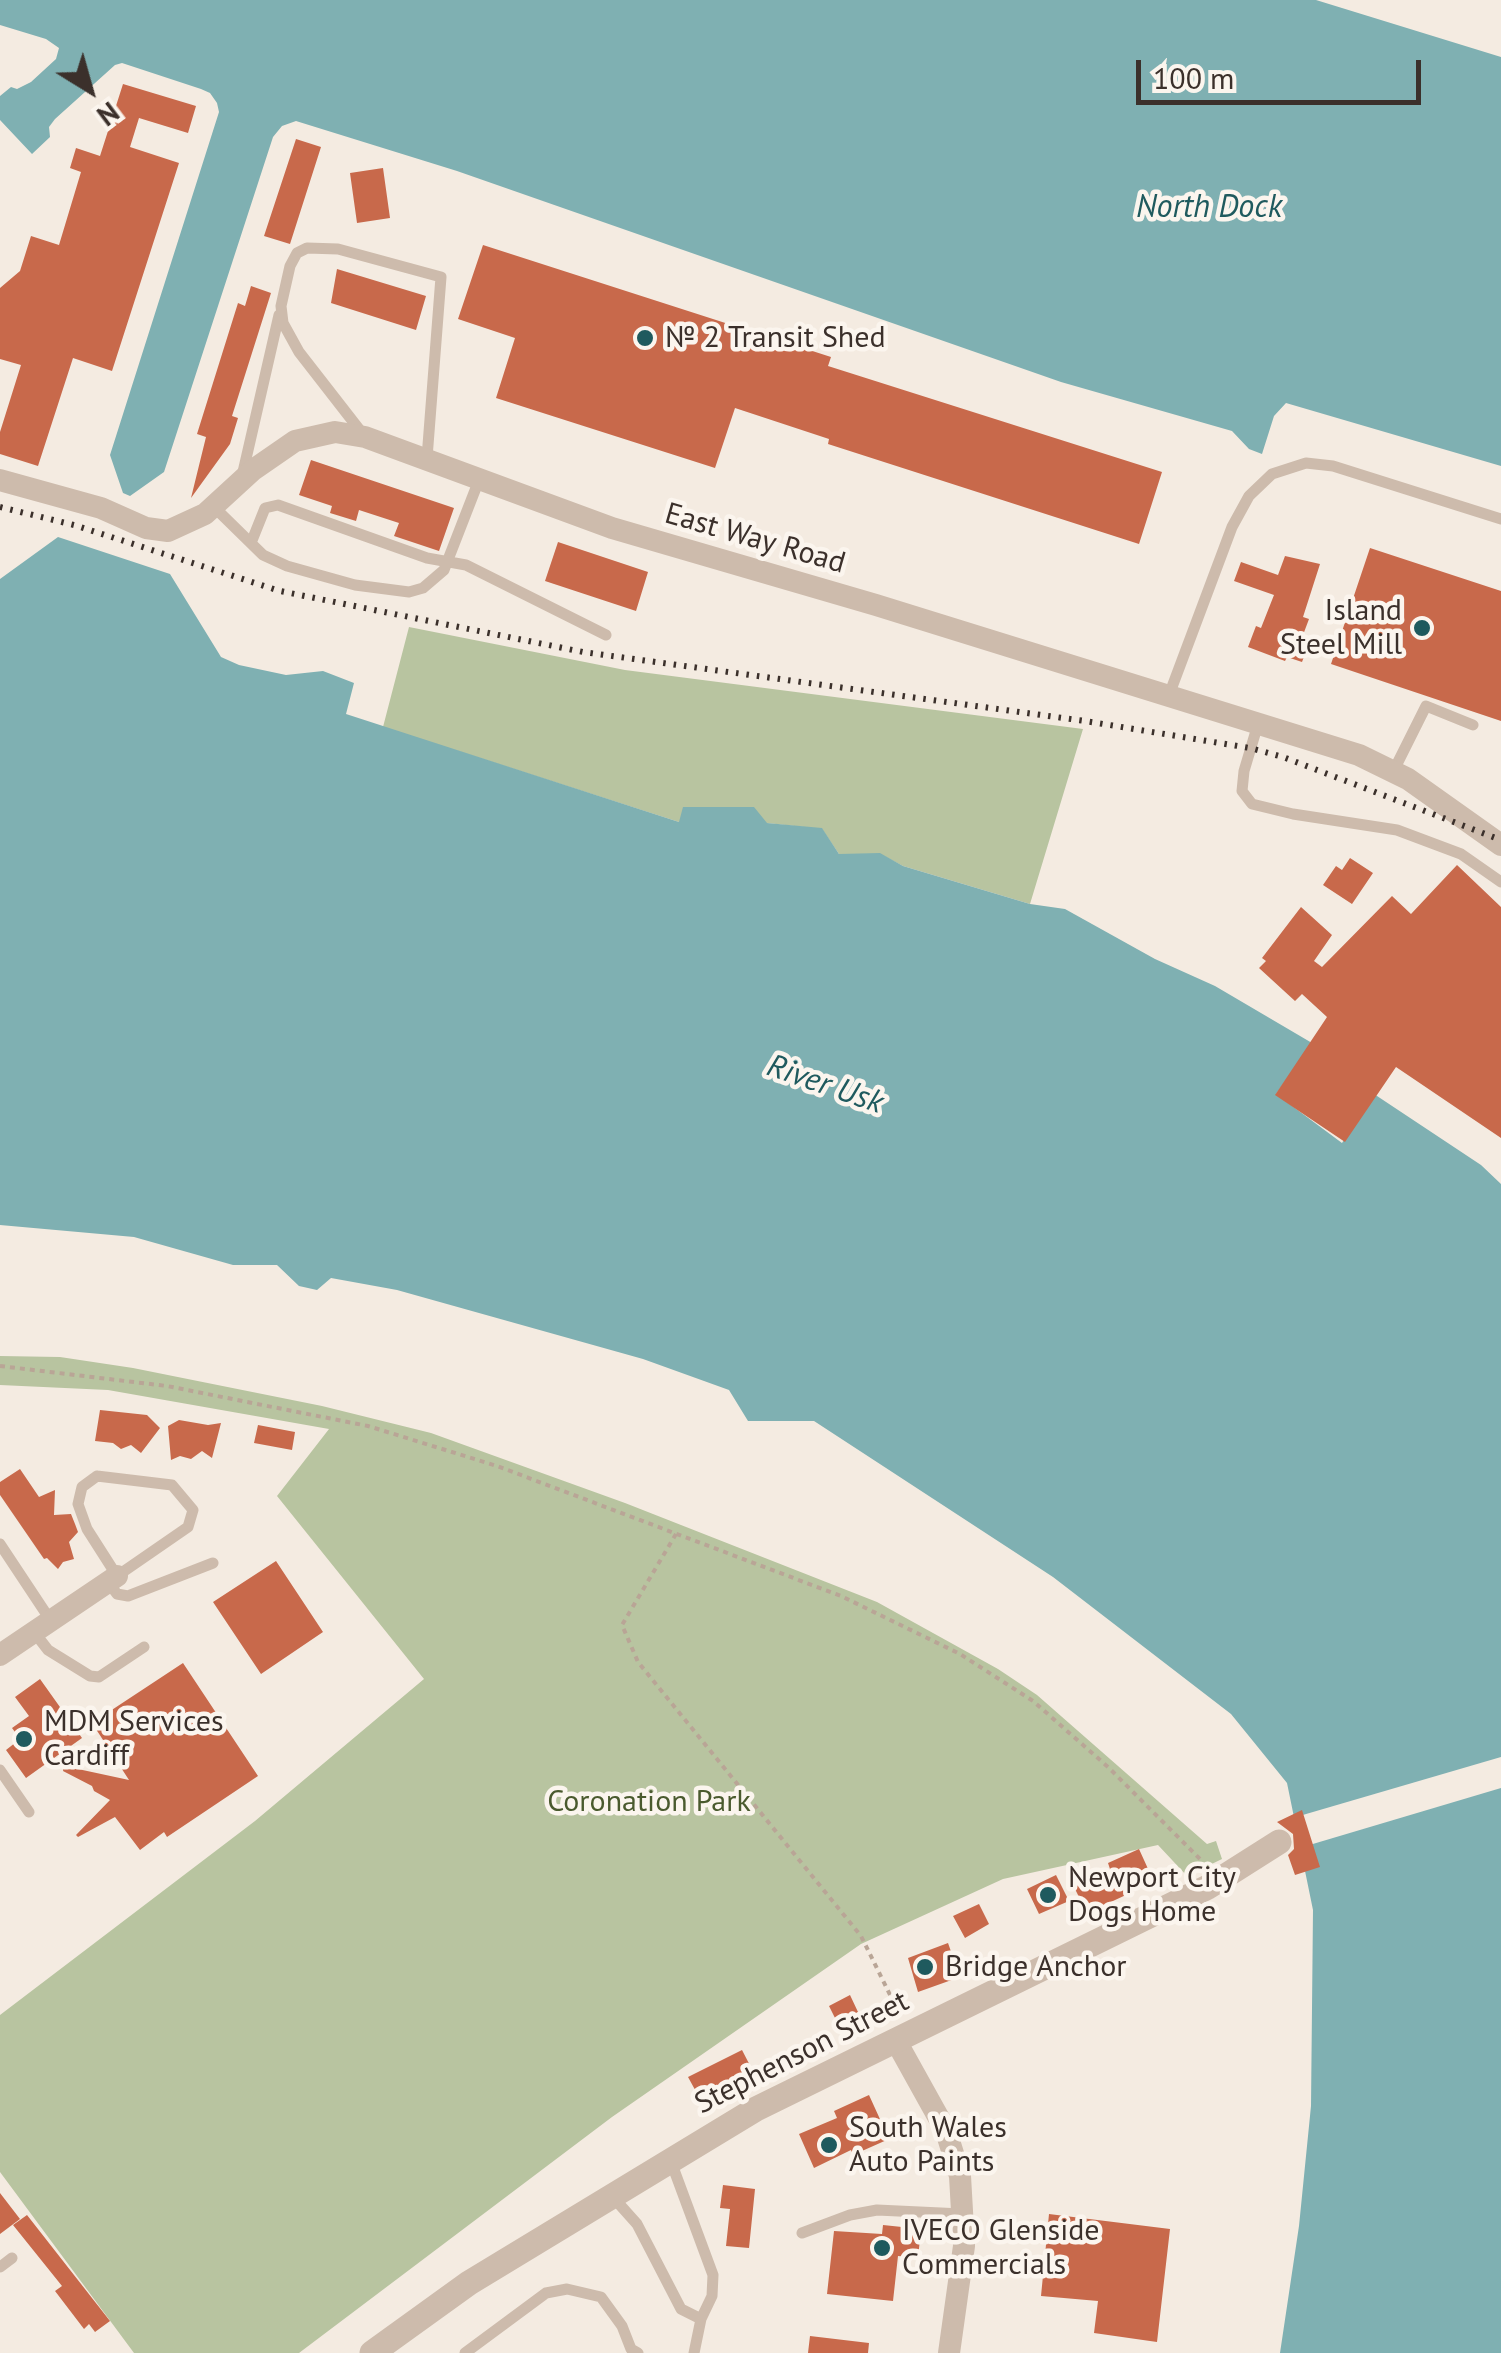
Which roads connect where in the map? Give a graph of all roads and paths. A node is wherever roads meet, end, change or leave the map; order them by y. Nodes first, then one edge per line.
1 (280, 306) junction
2 (365, 437) junction
3 (427, 458) junction
4 (0, 480) edge
5 (479, 480) junction
6 (237, 486) junction
7 (214, 507) junction
8 (1501, 519) edge
9 (251, 543) junction
10 (448, 561) junction
11 (606, 635) dead end
12 (1170, 696) junction
13 (1258, 723) junction
14 (1473, 725) dead end
15 (1394, 770) junction
16 (1501, 845) edge
17 (1501, 882) edge
18 (0, 1366) edge
19 (676, 1534) junction
20 (0, 1544) edge
21 (213, 1563) dead end
22 (113, 1579) junction
23 (43, 1626) junction
24 (144, 1647) dead end
25 (0, 1655) edge
26 (0, 1770) edge
27 (30, 1812) dead end
28 (1279, 1842) dead end
29 (1208, 1887) junction
30 (903, 2038) junction
31 (670, 2158) junction
32 (611, 2195) junction
33 (962, 2214) junction
34 (802, 2233) dead end
35 (12, 2258) dead end
36 (0, 2267) edge
37 (701, 2319) junction
38 (372, 2353) edge
39 (465, 2353) edge
40 (638, 2353) edge
41 (694, 2353) edge
42 (949, 2353) edge

1 - 2 lane
1 - 3 lane
1 - 6 lane
2 - 3 street, East Way Road
2 - 6 street, East Way Road
3 - 5 street, East Way Road
4 - 7 street, East Way Road
5 - 10 lane
5 - 12 street, East Way Road
6 - 7 street, East Way Road
7 - 9 lane
8 - 12 lane
9 - 10 lane
9 - 10 lane
10 - 11 lane
12 - 13 street, East Way Road
13 - 15 street, East Way Road
13 - 17 lane
14 - 15 lane
15 - 16 street, East Way Road
18 - 19 path
19 - 29 path
19 - 30 path
20 - 23 lane
21 - 22 lane
22 - 22 lane
22 - 23 street
23 - 24 lane
23 - 25 street
26 - 27 lane
28 - 29 street, Stephenson Street
29 - 30 street, Stephenson Street
30 - 31 street, Stephenson Street
30 - 33 street
31 - 32 street, Stephenson Street
31 - 37 lane
32 - 37 lane
32 - 38 street, Stephenson Street
33 - 34 lane
33 - 42 street
35 - 36 lane
37 - 41 lane
39 - 40 lane

